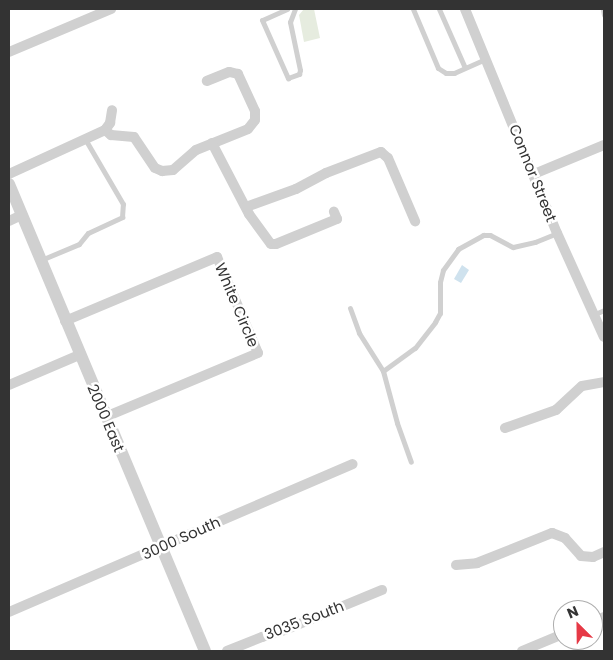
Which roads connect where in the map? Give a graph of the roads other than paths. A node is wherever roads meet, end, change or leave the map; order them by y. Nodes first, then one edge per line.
1 (111, 9) edge
2 (287, 9) edge
3 (295, 9) edge
4 (413, 9) edge
5 (439, 9) edge
6 (465, 9) edge
7 (603, 9) edge
8 (604, 15) edge
9 (9, 52) edge
10 (486, 59) junction
11 (465, 68) junction
12 (207, 81) dead end
13 (112, 110) dead end
14 (105, 130) junction
15 (85, 139) junction
16 (212, 144) junction
17 (604, 145) edge
18 (9, 174) edge
19 (534, 174) junction
20 (9, 184) edge
21 (246, 207) junction
22 (334, 212) dead end
23 (22, 215) junction
24 (9, 221) edge
25 (414, 221) dead end
26 (557, 233) junction
27 (41, 260) junction
28 (350, 308) dead end
29 (599, 312) edge
30 (65, 321) junction
31 (604, 337) edge
32 (79, 355) junction
33 (383, 371) junction
34 (604, 375) edge
35 (604, 382) edge
36 (592, 383) junction
37 (9, 385) edge
38 (105, 417) junction
39 (505, 428) dead end
40 (411, 462) dead end
41 (353, 464) dead end
42 (161, 548) junction
43 (604, 552) edge
44 (456, 565) dead end
45 (382, 590) dead end
46 (9, 612) edge
47 (553, 638) edge
48 (205, 651) edge
49 (227, 651) edge
50 (522, 651) edge

1 - 9 street
2 - 3 lane
4 - 11 lane
5 - 11 lane
6 - 10 street, Connor Street
7 - 8 lane
10 - 11 lane
10 - 19 street, Connor Street
12 - 16 street
13 - 14 street
14 - 15 street
14 - 16 street
15 - 18 street
15 - 27 lane
16 - 21 street
17 - 19 street
19 - 26 street, Connor Street
20 - 23 street, 2000 East
21 - 22 street
21 - 25 street
23 - 24 street
23 - 27 street, 2000 East
26 - 29 street, Connor Street
26 - 33 lane
27 - 30 street, 2000 East
28 - 33 lane
29 - 31 street, Connor Street
30 - 32 street, 2000 East
30 - 38 street, White Circle
32 - 37 street
32 - 38 street, 2000 East
33 - 40 lane
34 - 36 street
35 - 36 street
36 - 39 street
38 - 42 street, 2000 East
41 - 42 street, 3000 South
42 - 46 street, 3000 South
42 - 48 street, 2000 East
43 - 44 street
45 - 49 street, 3035 South
47 - 50 street

